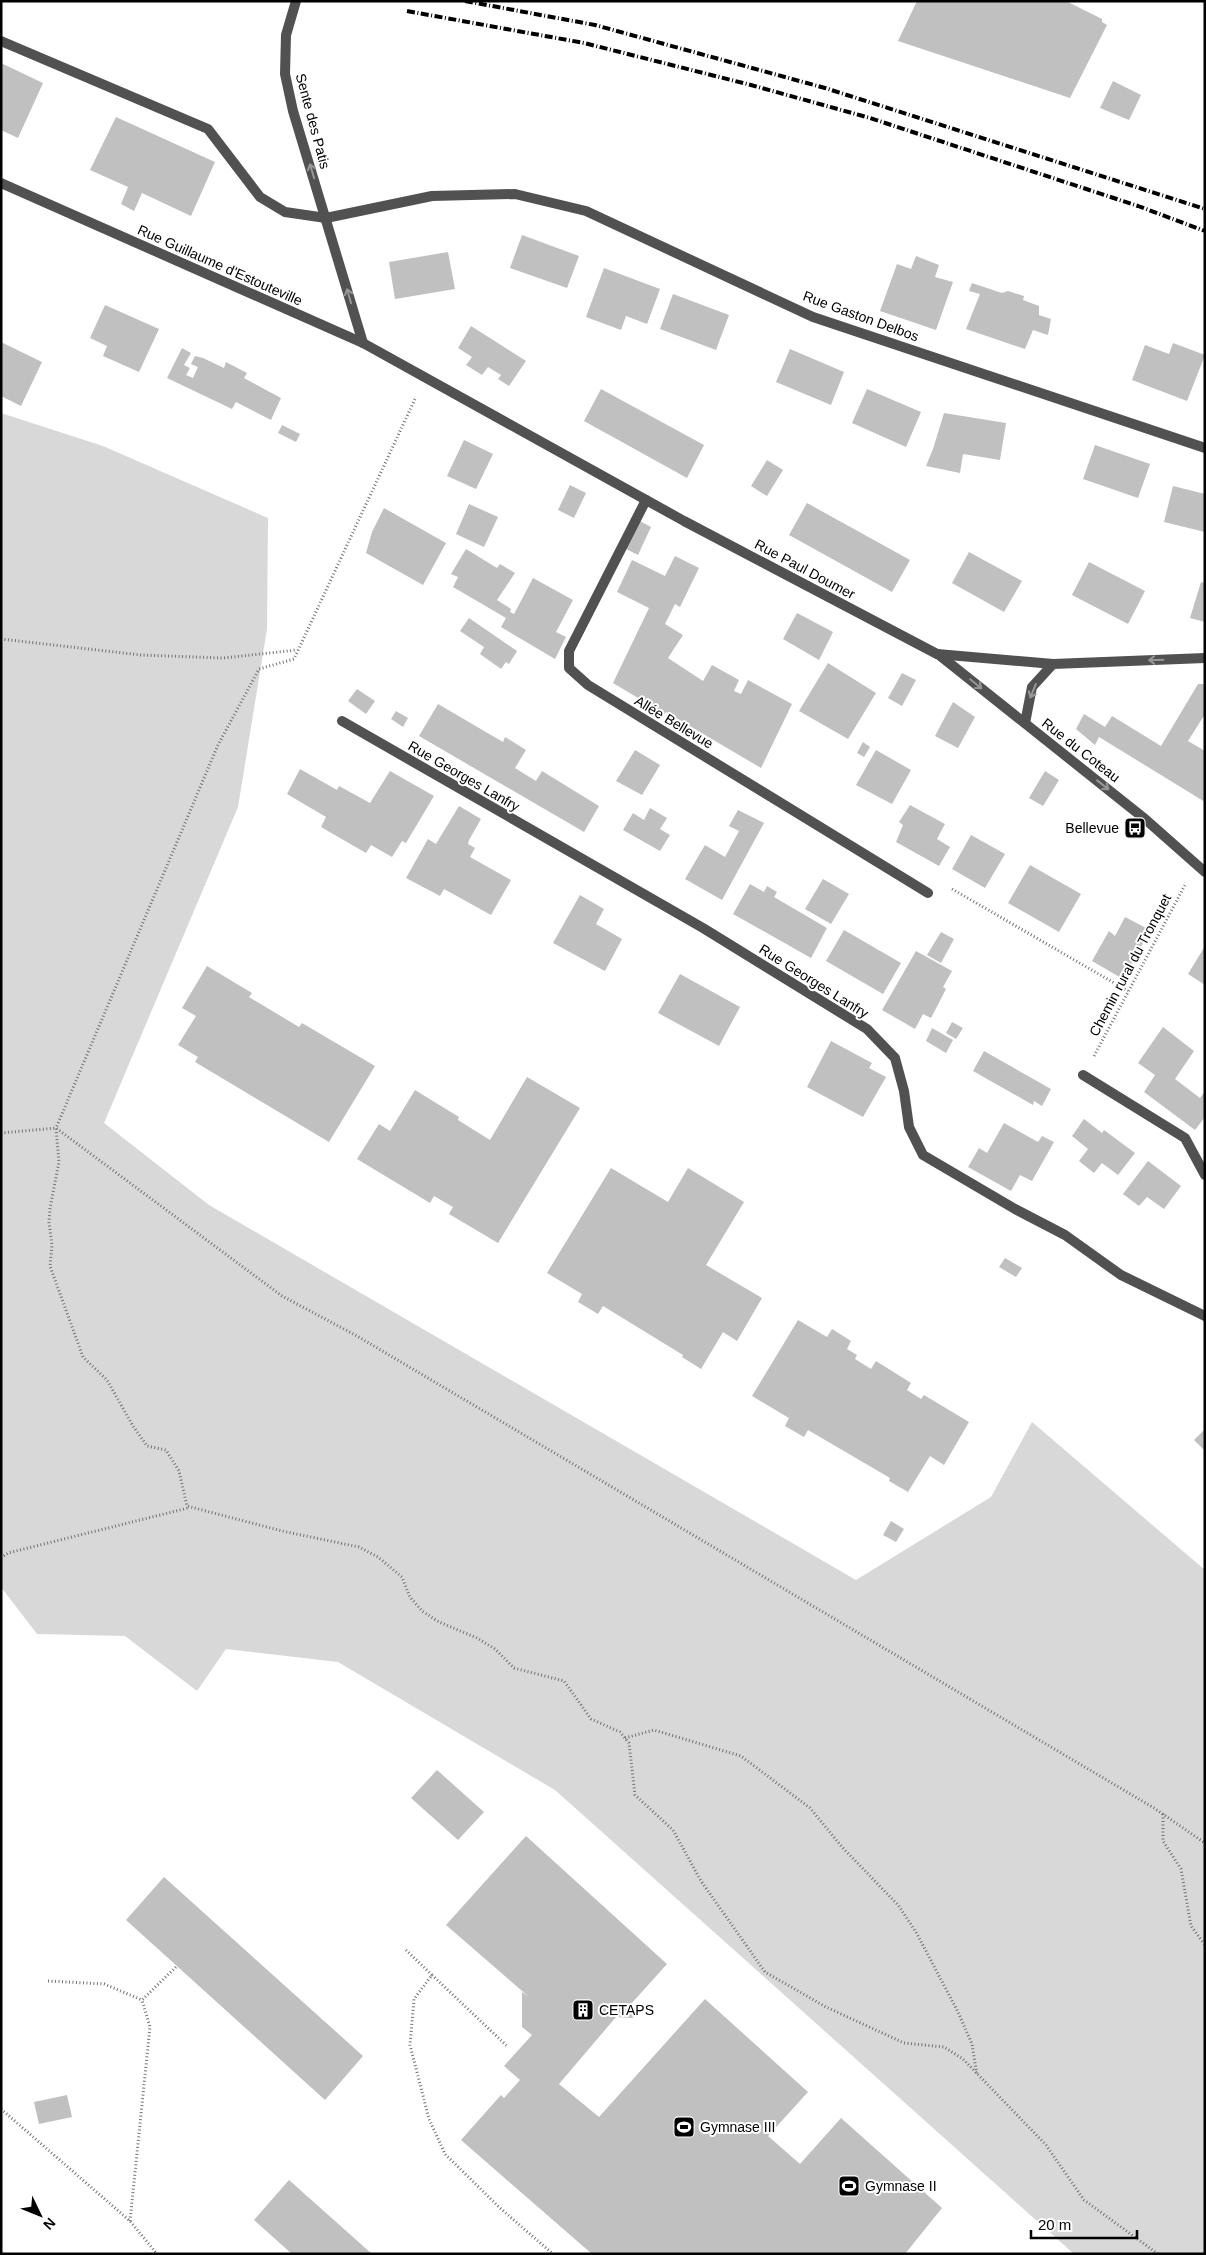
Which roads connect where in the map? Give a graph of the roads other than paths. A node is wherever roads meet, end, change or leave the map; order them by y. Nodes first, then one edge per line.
1 (296, 1) edge
2 (1, 41) edge
3 (1, 183) edge
4 (326, 218) junction
5 (363, 343) junction
6 (425, 378) joint
7 (1205, 448) edge
8 (646, 500) junction
9 (938, 654) junction
10 (1205, 658) edge
11 (1053, 664) junction
12 (342, 721) dead end
13 (1025, 723) junction
14 (1201, 868) edge
15 (928, 893) dead end
16 (1083, 1075) road end
17 (1205, 1175) edge
18 (1205, 1316) edge

4 -> 1 street, Sente des Patis
2 - 4 street
3 - 5 street, Rue Guillaume d'Estouteville
5 -> 4 street, Sente des Patis
4 - 7 street, Rue Gaston Delbos
5 - 6 street, Rue Guillaume d'Estouteville
6 - 8 street, Rue Paul Doumer
8 - 9 street, Rue Paul Doumer
8 - 15 street, Allée Bellevue
9 - 11 street, Rue Paul Doumer
9 -> 13 street, Rue du Coteau
10 -> 11 street, Rue Paul Doumer
11 -> 13 street
12 - 18 street, Rue Georges Lanfry
13 -> 14 street, Rue du Coteau
16 - 17 street

